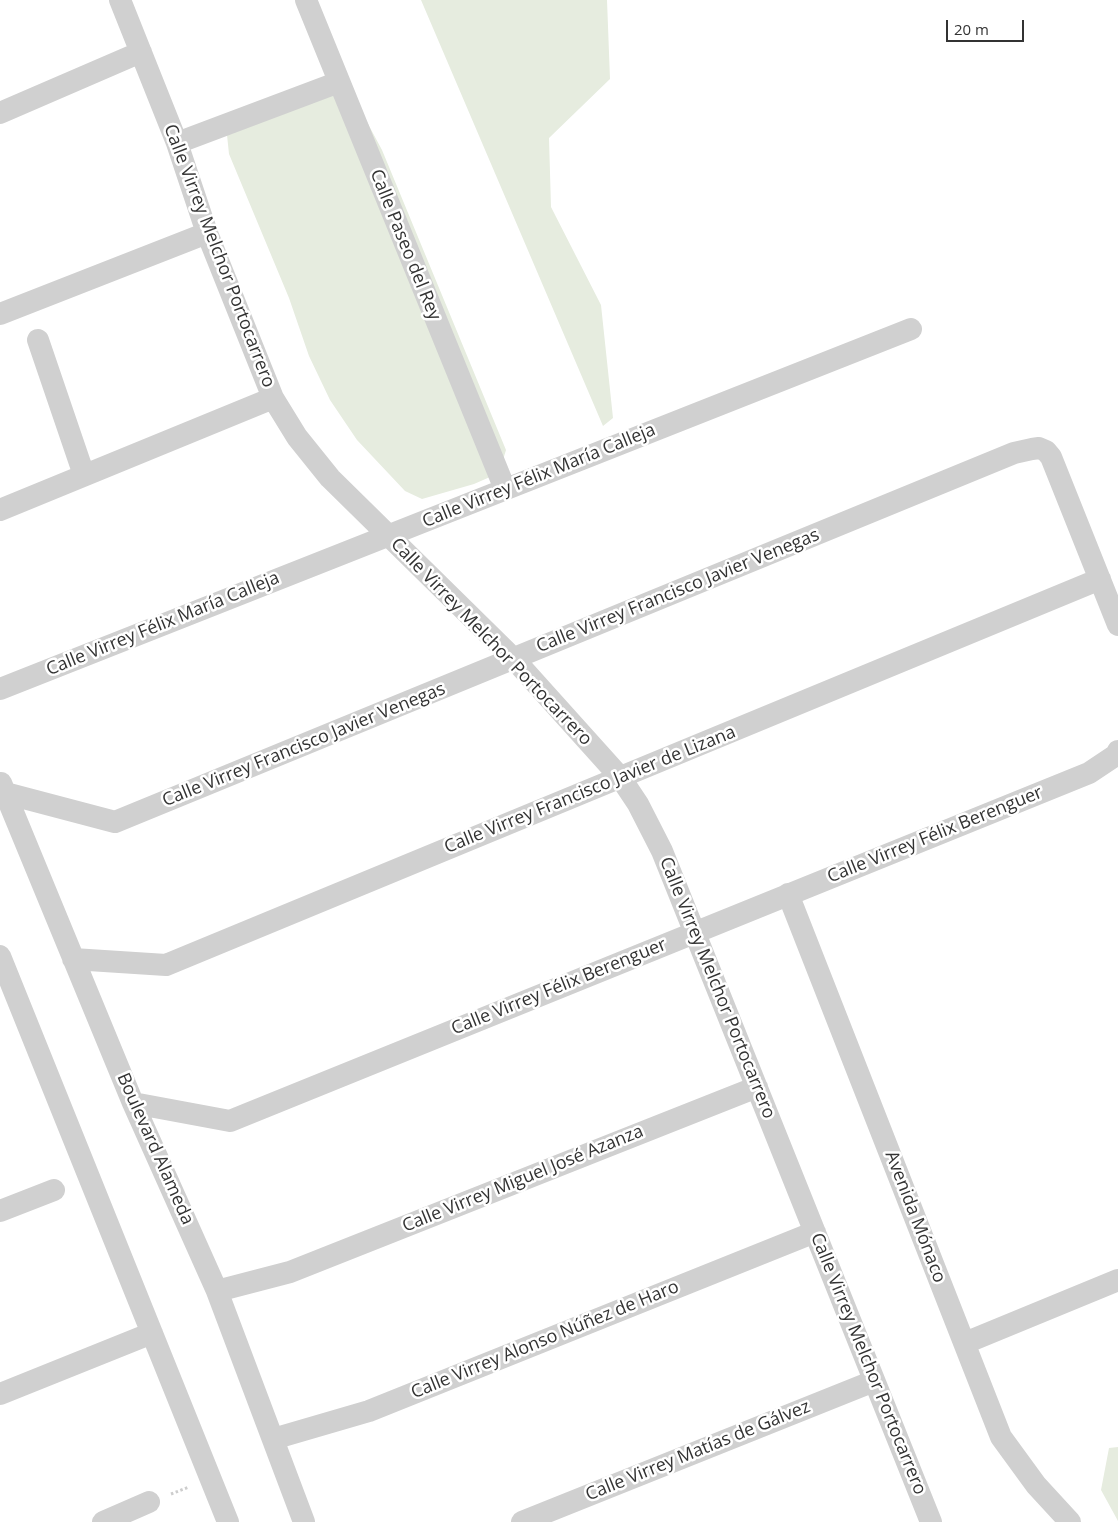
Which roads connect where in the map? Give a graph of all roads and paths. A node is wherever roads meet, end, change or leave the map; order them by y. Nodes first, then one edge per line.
1 (120, 0) edge
2 (306, 0) edge
3 (141, 52) junction
4 (339, 82) junction
5 (0, 113) edge
6 (177, 143) junction
7 (207, 233) junction
8 (0, 314) edge
9 (911, 329) dead end
10 (38, 340) dead end
11 (273, 398) junction
12 (84, 475) junction
13 (505, 489) junction
14 (0, 510) edge
15 (389, 535) junction
16 (1100, 579) junction
17 (1118, 625) edge
18 (513, 658) junction
19 (0, 688) edge
20 (1117, 753) edge
21 (620, 777) junction
22 (3, 786) edge
23 (788, 894) junction
24 (694, 932) junction
25 (0, 956) edge
26 (73, 959) junction
27 (757, 1087) junction
28 (134, 1103) junction
29 (54, 1190) dead end
30 (0, 1211) edge
31 (815, 1232) junction
32 (1118, 1280) edge
33 (217, 1291) junction
34 (152, 1333) junction
35 (965, 1343) junction
36 (874, 1381) junction
37 (0, 1394) edge
38 (273, 1439) junction
39 (210, 1478) junction
40 (149, 1502) joint
41 (103, 1522) edge
42 (228, 1522) edge
43 (304, 1522) edge
44 (522, 1522) edge
45 (931, 1522) edge
46 (1070, 1522) edge

1 - 3 street, Calle Virrey Melchor Portocarrero
2 - 4 street, Calle Paseo del Rey
3 - 5 street
3 - 6 street, Calle Virrey Melchor Portocarrero
4 - 6 street
4 - 13 street, Calle Paseo del Rey
6 - 7 street, Calle Virrey Melchor Portocarrero
7 - 8 street
7 - 11 street, Calle Virrey Melchor Portocarrero
9 - 13 street, Calle Virrey Félix María Calleja
10 - 12 street
11 - 12 street
11 - 15 street, Calle Virrey Melchor Portocarrero
12 - 14 street
13 - 15 street, Calle Virrey Félix María Calleja
15 - 18 street, Calle Virrey Melchor Portocarrero
15 - 19 street, Calle Virrey Félix María Calleja
16 - 17 street
16 - 18 street, Calle Virrey Francisco Javier Venegas
16 - 21 street, Calle Virrey Francisco Javier de Lizana
18 - 21 street, Calle Virrey Melchor Portocarrero
18 - 22 street, Calle Virrey Francisco Javier Venegas
20 - 23 street, Calle Virrey Félix Berenguer
21 - 24 street, Calle Virrey Melchor Portocarrero
21 - 26 street, Calle Virrey Francisco Javier de Lizana
22 - 26 street, Boulevard Alameda
23 - 24 street, Calle Virrey Félix Berenguer
23 - 35 street, Avenida Mónaco
24 - 27 street, Calle Virrey Melchor Portocarrero
24 - 28 street, Calle Virrey Félix Berenguer
25 - 34 street
26 - 28 street, Boulevard Alameda
27 - 31 street, Calle Virrey Melchor Portocarrero
27 - 33 street, Calle Virrey Miguel José Azanza
28 - 33 street, Boulevard Alameda
29 - 30 street
31 - 36 street, Calle Virrey Melchor Portocarrero
31 - 38 street, Calle Virrey Alonso Núñez de Haro
32 - 35 street
33 - 38 street, Boulevard Alameda
34 - 37 street
34 - 39 street
35 - 46 street, Avenida Mónaco
36 - 44 street, Calle Virrey Matías de Gálvez
36 - 45 street, Calle Virrey Melchor Portocarrero
38 - 43 street, Boulevard Alameda
39 - 40 path
39 - 42 street
40 - 41 street

